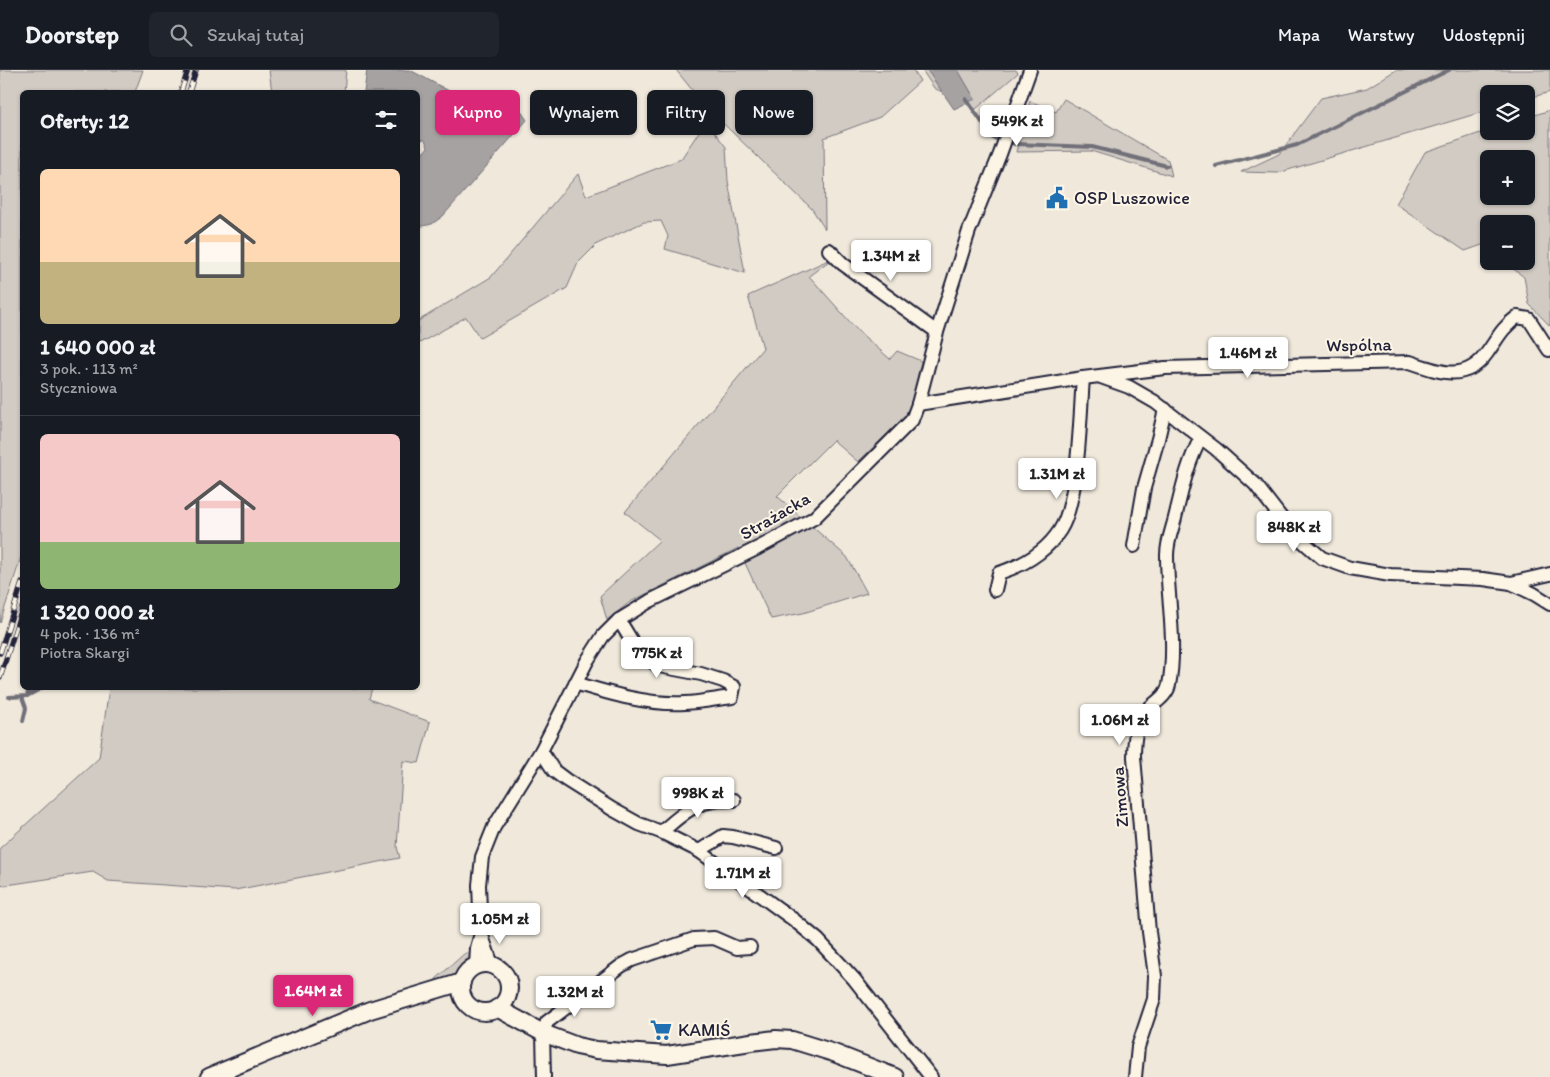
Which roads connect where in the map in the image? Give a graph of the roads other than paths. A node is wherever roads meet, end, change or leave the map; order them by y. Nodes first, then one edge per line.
1 (1029, 71) edge
2 (828, 250) dead end
3 (937, 332) junction
4 (1549, 350) edge
5 (1098, 376) junction
6 (1083, 378) junction
7 (918, 404) junction
8 (1165, 409) junction
9 (1201, 438) junction
10 (1134, 546) dead end
11 (1550, 574) edge
12 (1510, 583) junction
13 (995, 590) dead end
14 (1550, 604) edge
15 (619, 620) junction
16 (575, 683) junction
17 (541, 751) junction
18 (734, 800) dead end
19 (661, 832) junction
20 (776, 848) dead end
21 (698, 851) junction
22 (750, 947) dead end
23 (484, 966) junction
24 (462, 989) junction
25 (508, 994) junction
26 (497, 1008) junction
27 (529, 1024) junction
28 (543, 1033) junction
29 (210, 1077) edge
30 (544, 1077) edge
31 (896, 1077) edge
32 (931, 1077) edge
33 (1135, 1077) edge

1 - 3 street, Strażacka
2 - 3 street
3 - 7 street, Strażacka
4 - 5 street, Wspólna
5 - 6 street, Wspólna
5 - 8 street
6 - 7 street, Wspólna
6 - 13 street
7 - 15 street, Strażacka
8 - 9 street
8 - 10 street
9 - 12 street
9 - 33 street, Zimowa
11 - 12 street
12 - 14 street
15 - 16 street, Strażacka
15 - 16 street
16 - 17 street, Strażacka
17 - 19 street
17 - 23 street, Strażacka
18 - 19 street
19 - 21 street
20 - 21 street
21 - 32 street
22 - 28 street
23 - 24 street
23 - 25 street
24 - 26 street
24 - 29 street
25 - 26 street
25 - 27 street
26 - 27 street
27 - 28 street
28 - 30 street
28 - 31 street

